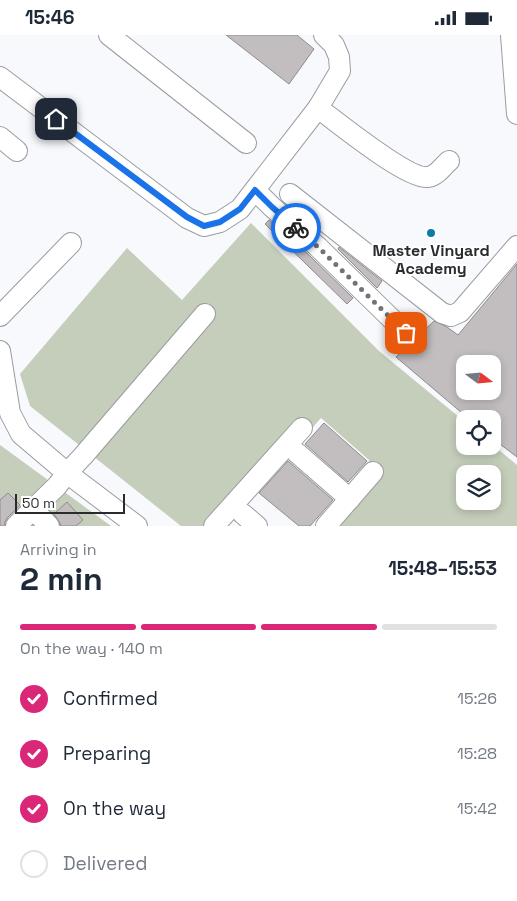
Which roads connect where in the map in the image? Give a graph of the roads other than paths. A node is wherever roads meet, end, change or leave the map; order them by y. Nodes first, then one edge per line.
1 (109, 35) edge
2 (324, 35) edge
3 (511, 35) edge
4 (0, 77) edge
5 (318, 108) junction
6 (517, 114) edge
7 (0, 137) edge
8 (246, 143) dead end
9 (17, 151) dead end
10 (449, 161) dead end
11 (255, 190) junction
12 (290, 195) dead end
13 (71, 243) dead end
14 (517, 246) edge
15 (205, 314) dead end
16 (0, 316) edge
17 (406, 333) dead end
18 (0, 351) edge
19 (5, 412) edge
20 (302, 428) dead end
21 (297, 453) dead end
22 (374, 472) dead end
23 (67, 473) junction
24 (350, 499) junction
25 (37, 507) junction
26 (16, 526) edge
27 (49, 526) edge
28 (137, 526) edge
29 (214, 526) edge
30 (326, 526) edge

1 - 8 street
2 - 5 street
3 - 6 street
4 - 11 street
5 - 10 street
5 - 11 street
7 - 9 street
11 - 17 street
12 - 14 street
13 - 16 street
15 - 23 street
18 - 19 street
19 - 23 street
20 - 29 street
21 - 24 street
22 - 24 street
23 - 25 street
23 - 28 street
24 - 30 street
25 - 26 street
25 - 27 street

